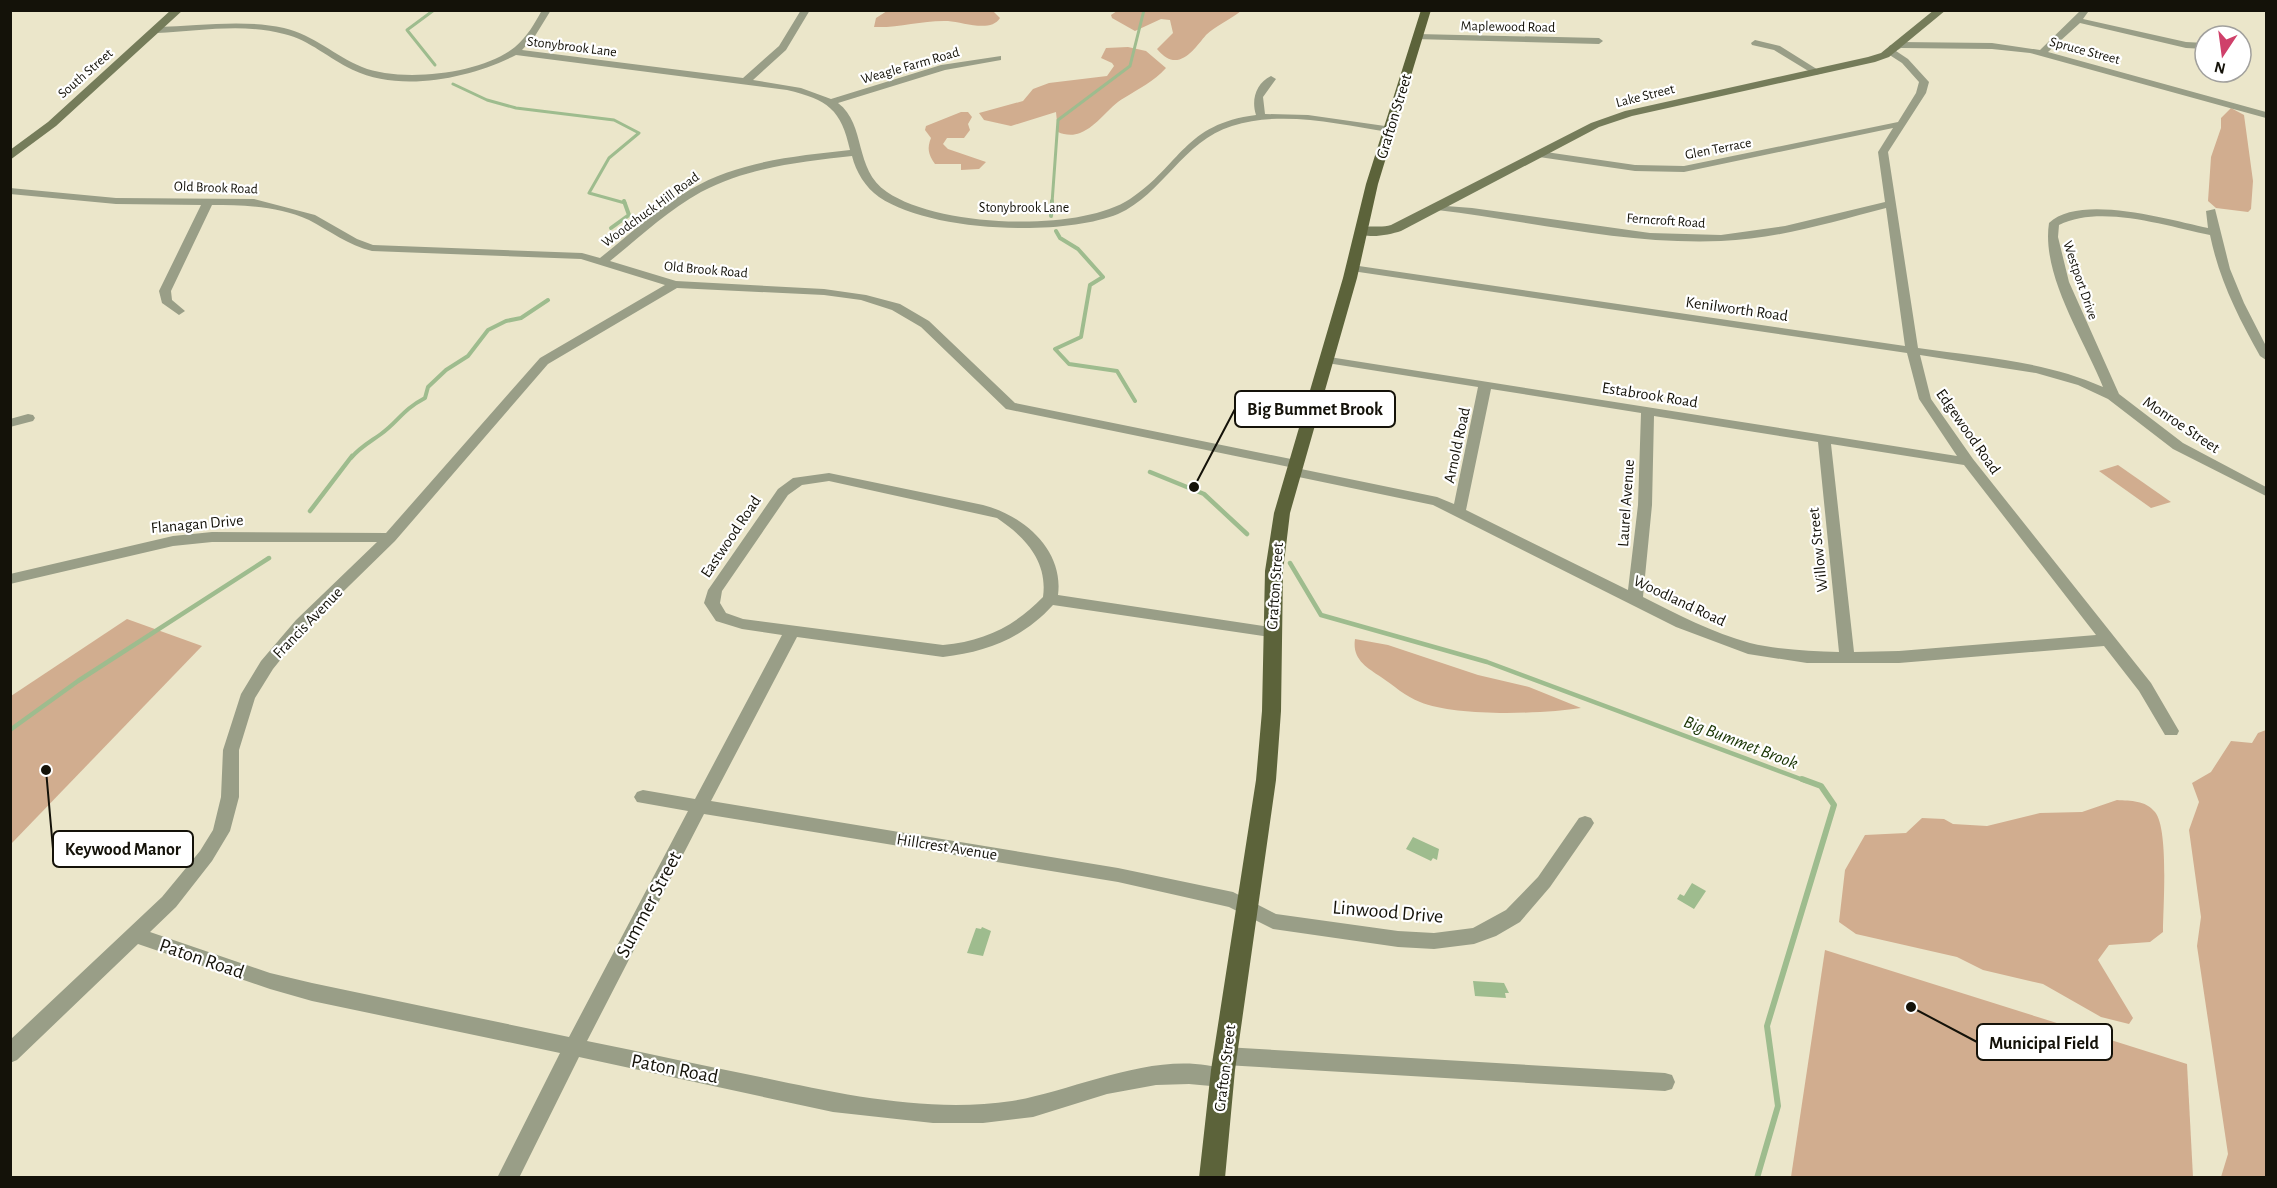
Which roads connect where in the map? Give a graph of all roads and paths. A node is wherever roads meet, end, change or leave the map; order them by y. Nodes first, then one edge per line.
1 (177, 10) edge
2 (547, 10) edge
3 (806, 10) edge
4 (1426, 10) edge
5 (1941, 10) edge
6 (2084, 12) edge
7 (2078, 20) junction
8 (157, 30) junction
9 (1417, 37) junction
10 (1599, 41) dead end
11 (1755, 43) dead end
12 (2193, 45) edge
13 (1892, 48) junction
14 (514, 52) junction
15 (2043, 52) junction
16 (998, 58) dead end
17 (1818, 73) junction
18 (1271, 79) dead end
19 (745, 82) junction
20 (831, 102) junction
21 (2266, 115) edge
22 (1262, 118) junction
23 (1900, 124) junction
24 (1389, 129) junction
25 (855, 153) junction
26 (1539, 154) junction
27 (10, 156) edge
28 (10, 191) edge
29 (209, 200) junction
30 (1891, 204) junction
31 (1437, 207) junction
32 (2211, 211) dead end
33 (1362, 231) junction
34 (2214, 233) junction
35 (603, 261) junction
36 (1352, 268) junction
37 (675, 284) junction
38 (179, 311) dead end
39 (1912, 350) junction
40 (2266, 356) edge
41 (1327, 359) junction
42 (1485, 385) junction
43 (2113, 396) junction
44 (1648, 411) junction
45 (28, 418) dead end
46 (10, 423) edge
47 (1824, 439) junction
48 (1968, 462) junction
49 (1295, 468) junction
50 (2266, 492) edge
51 (1459, 511) junction
52 (390, 538) junction
53 (10, 579) edge
54 (1635, 598) junction
55 (1050, 599) junction
56 (792, 631) junction
57 (1270, 632) junction
58 (2108, 640) junction
59 (1847, 658) junction
60 (2171, 731) dead end
61 (643, 797) dead end
62 (700, 807) junction
63 (1585, 823) dead end
64 (1248, 908) junction
65 (135, 935) junction
66 (572, 1049) junction
67 (10, 1054) edge
68 (1225, 1056) junction
69 (1222, 1078) junction
70 (1665, 1082) dead end
71 (508, 1178) edge
72 (1212, 1178) edge

1 - 8 street, South Street
2 - 14 street
3 - 19 street
4 - 9 main road, Grafton Street
5 - 13 street, Lake Street
6 - 7 street
7 - 12 street
7 - 15 street
8 - 14 street
8 - 27 street, South Street
9 - 10 street, Maplewood Road
9 - 24 main road, Grafton Street
11 - 17 street
13 - 15 street, Spruce Street
13 - 17 street, Lake Street
13 - 23 street, Edgewood Road
14 - 19 street, Stonybrook Lane
15 - 21 street, Spruce Street
16 - 20 street, Weagle Farm Road
17 - 26 street, Lake Street
18 - 22 street
19 - 20 street, Stonybrook Lane
20 - 25 street, Stonybrook Lane
22 - 24 street, Stonybrook Lane
22 - 25 street, Stonybrook Lane
23 - 26 street, Glen Terrace
23 - 30 street, Edgewood Road
24 - 33 main road, Grafton Street
25 - 35 street, Woodchuck Hill Road
26 - 31 street, Lake Street
28 - 29 street, Old Brook Road
29 - 35 street, Old Brook Road
29 - 38 street
30 - 31 street, Ferncroft Road
30 - 39 street, Edgewood Road
31 - 33 street, Lake Street
32 - 34 street
33 - 36 main road, Grafton Street
34 - 40 street
34 - 43 street, Westport Drive
35 - 37 street, Old Brook Road
36 - 39 street, Kenilworth Road
36 - 41 main road, Grafton Street
37 - 49 street, Old Brook Road
37 - 52 street, Francis Avenue
39 - 43 street, Kenilworth Road
39 - 48 street, Edgewood Road
41 - 42 street, Estabrook Road
41 - 49 main road, Grafton Street
42 - 44 street, Estabrook Road
42 - 51 street, Arnold Road
43 - 50 street, Monroe Street
44 - 47 street, Estabrook Road
44 - 54 street, Laurel Avenue
45 - 46 street
47 - 48 street, Estabrook Road
47 - 59 street, Willow Street
48 - 58 street, Edgewood Road
49 - 51 street, Woodland Road
49 - 57 main road, Grafton Street
51 - 54 street, Woodland Road
52 - 53 street, Flanagan Drive
52 - 65 street, Francis Avenue
54 - 59 street, Woodland Road
55 - 56 street, Eastwood Road
55 - 56 street, Eastwood Road
55 - 57 street
56 - 62 street, Summer Street
57 - 64 main road, Grafton Street
58 - 59 street, Woodland Road
58 - 60 street, Edgewood Road
61 - 62 street, Hillcrest Avenue
62 - 64 street, Hillcrest Avenue
62 - 66 street, Summer Street
63 - 64 street, Linwood Drive
64 - 68 main road, Grafton Street
65 - 66 street, Paton Road
65 - 67 street, Francis Avenue
66 - 69 street, Paton Road
66 - 71 street, Summer Street
68 - 69 main road, Grafton Street
68 - 70 street
69 - 72 main road, Grafton Street

